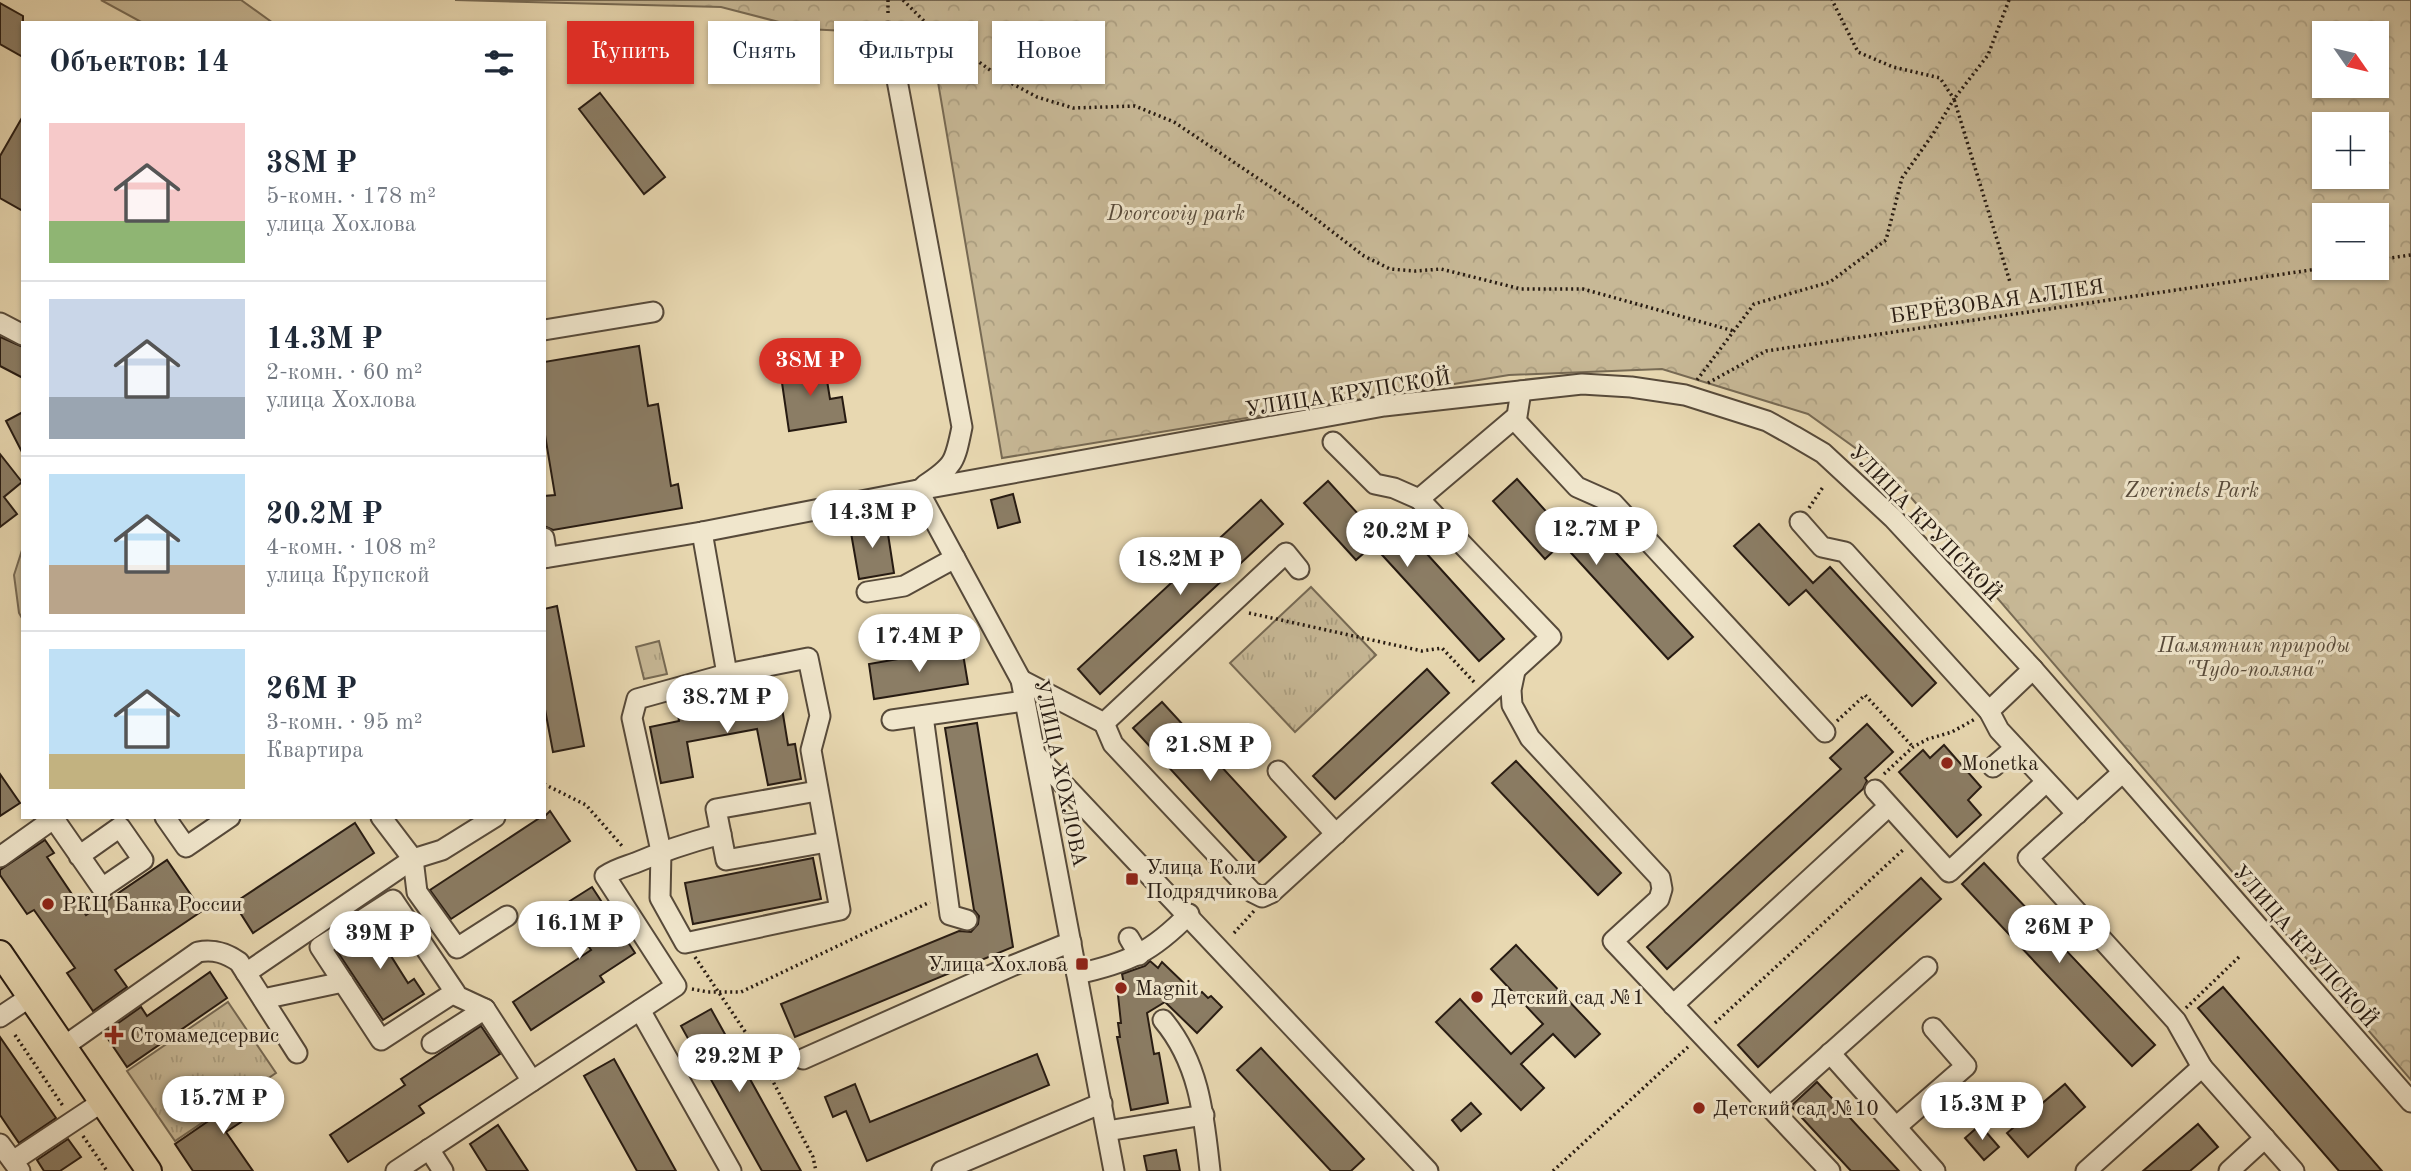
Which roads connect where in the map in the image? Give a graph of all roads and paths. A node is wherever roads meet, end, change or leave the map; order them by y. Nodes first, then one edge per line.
1 (903, 0) edge
2 (1832, 0) edge
3 (2009, 0) edge
4 (898, 84) edge
5 (1954, 99) junction
6 (2411, 255) edge
7 (2389, 258) edge
8 (2312, 270) edge
9 (2010, 282) dead end
10 (653, 312) dead end
11 (0, 323) edge
12 (546, 330) edge
13 (1734, 331) junction
14 (21, 334) edge
15 (1521, 391) junction
16 (1685, 395) junction
17 (1514, 419) junction
18 (1333, 442) dead end
19 (1823, 487) dead end
20 (918, 490) junction
21 (1419, 499) junction
22 (1800, 522) joint
23 (702, 532) junction
24 (546, 551) edge
25 (955, 558) junction
26 (1299, 569) dead end
27 (867, 592) dead end
28 (1227, 608) junction
29 (2033, 669) junction
30 (1515, 671) junction
31 (727, 674) junction
32 (1021, 680) junction
33 (1487, 696) junction
34 (1024, 701) junction
35 (1989, 711) junction
36 (923, 716) junction
37 (892, 720) dead end
38 (1104, 723) junction
39 (1825, 732) joint
40 (1913, 747) junction
41 (2015, 748) junction
42 (1037, 755) junction
43 (1993, 767) dead end
44 (1278, 771) dead end
45 (2123, 772) junction
46 (2046, 782) junction
47 (546, 786) edge
48 (1875, 790) joint
49 (817, 791) junction
50 (1085, 806) junction
51 (1889, 806) junction
52 (2077, 814) junction
53 (54, 819) edge
54 (56, 819) edge
55 (166, 819) edge
56 (227, 819) edge
57 (382, 819) edge
58 (492, 819) edge
59 (1049, 821) junction
60 (721, 834) junction
61 (1336, 834) junction
62 (1917, 836) junction
63 (827, 842) junction
64 (661, 851) junction
65 (79, 856) dead end
66 (0, 857) edge
67 (412, 859) junction
68 (631, 864) junction
69 (948, 894) junction
70 (1189, 914) junction
71 (507, 916) dead end
72 (967, 920) dead end
73 (1071, 942) junction
74 (685, 943) junction
75 (0, 953) edge
76 (2240, 956) dead end
77 (1927, 967) dead end
78 (246, 973) junction
79 (1077, 974) junction
80 (343, 982) junction
81 (676, 986) junction
82 (455, 992) junction
83 (720, 992) junction
84 (30, 997) junction
85 (262, 999) junction
86 (1673, 1005) junction
87 (485, 1009) junction
88 (640, 1010) junction
89 (0, 1017) edge
90 (1163, 1020) dead end
91 (2176, 1021) junction
92 (1933, 1028) dead end
93 (15, 1035) dead end
94 (1701, 1035) junction
95 (432, 1043) dead end
96 (63, 1046) junction
97 (297, 1053) dead end
98 (1830, 1053) junction
99 (803, 1059) dead end
100 (2202, 1067) junction
101 (532, 1081) junction
102 (102, 1102) junction
103 (2411, 1102) edge
104 (1102, 1103) junction
105 (1770, 1107) junction
106 (1205, 1115) junction
107 (73, 1121) junction
108 (1896, 1127) junction
109 (1107, 1131) junction
110 (2265, 1138) junction
111 (0, 1144) edge
112 (429, 1149) junction
113 (1407, 1162) edge
114 (16, 1166) edge
115 (107, 1171) edge
116 (149, 1171) edge
117 (396, 1171) edge
118 (443, 1171) edge
119 (731, 1171) edge
120 (816, 1171) edge
121 (942, 1171) edge
122 (1114, 1171) edge
123 (1210, 1171) edge
124 (1428, 1171) edge
125 (1553, 1171) edge
126 (1830, 1171) edge
127 (1935, 1171) edge
128 (2086, 1171) edge
129 (2229, 1171) edge
130 (2294, 1171) edge

1 - 13 path
2 - 5 path
3 - 5 path
4 - 20 street
5 - 9 path
5 - 13 path
6 - 7 path
8 - 16 path, БЕРЁЗОВАЯ АЛЛЕЯ
10 - 12 street
11 - 14 street
13 - 16 path
15 - 16 street, УЛИЦА КРУПСКОЙ
15 - 17 street
15 - 20 street, УЛИЦА КРУПСКОЙ
16 - 29 street, УЛИЦА КРУПСКОЙ
17 - 21 street
17 - 39 street
18 - 21 street
19 - 22 path
20 - 23 street
20 - 25 street, УЛИЦА ХОХЛОВА
21 - 30 street
22 - 35 street
23 - 24 street
23 - 31 street
25 - 27 street
25 - 32 street, УЛИЦА ХОХЛОВА
26 - 28 street
28 - 33 path
28 - 38 street
29 - 35 street
29 - 45 street, УЛИЦА КРУПСКОЙ
30 - 33 street
30 - 86 street
31 - 49 street
31 - 64 street
32 - 34 street, УЛИЦА ХОХЛОВА
32 - 38 street
33 - 61 street
34 - 36 street
34 - 42 street, УЛИЦА ХОХЛОВА
35 - 40 path
35 - 41 street
36 - 37 street
36 - 69 street
38 - 61 street
39 - 40 path
40 - 48 path
41 - 43 street
41 - 46 street
42 - 50 street
42 - 59 street, УЛИЦА ХОХЛОВА
44 - 61 street
45 - 52 street
45 - 103 street, УЛИЦА КРУПСКОЙ
46 - 52 street
46 - 62 street
47 - 68 path
48 - 51 street
49 - 60 street
49 - 63 street
50 - 59 street
50 - 70 street
51 - 62 street
51 - 86 street
52 - 91 street
53 - 66 street
54 - 65 street
55 - 56 street
57 - 67 street
58 - 67 street
59 - 73 street, УЛИЦА ХОХЛОВА
60 - 63 street
60 - 64 street
62 - 94 path
63 - 74 street
64 - 68 street
64 - 74 street
67 - 71 street
67 - 78 street
68 - 81 street
69 - 72 street
69 - 83 path
70 - 79 street
70 - 113 street
73 - 79 street, УЛИЦА ХОХЛОВА
73 - 99 street
74 - 83 path
75 - 84 main road
76 - 91 path
77 - 98 street
78 - 85 street
78 - 96 street
79 - 104 street, УЛИЦА ХОХЛОВА
80 - 82 street
80 - 82 street
80 - 85 street
81 - 83 path
81 - 88 street
82 - 87 street
83 - 120 path
84 - 89 street
84 - 96 main road
85 - 97 street
86 - 94 street
87 - 95 street
87 - 101 street
88 - 101 street
88 - 119 street
90 - 106 street
91 - 100 street
92 - 108 street
93 - 107 path
94 - 105 street
94 - 125 path
96 - 102 main road
98 - 105 street
98 - 108 street
100 - 110 street
100 - 128 street
101 - 112 street
102 - 107 street
102 - 116 main road
104 - 109 street, УЛИЦА ХОХЛОВА
104 - 121 street
105 - 126 street
106 - 109 street
106 - 123 street
107 - 114 street
107 - 115 path
108 - 127 street
109 - 122 street, УЛИЦА ХОХЛОВА
110 - 129 street
110 - 130 street
111 - 114 street
112 - 117 street
112 - 118 street
113 - 124 street

